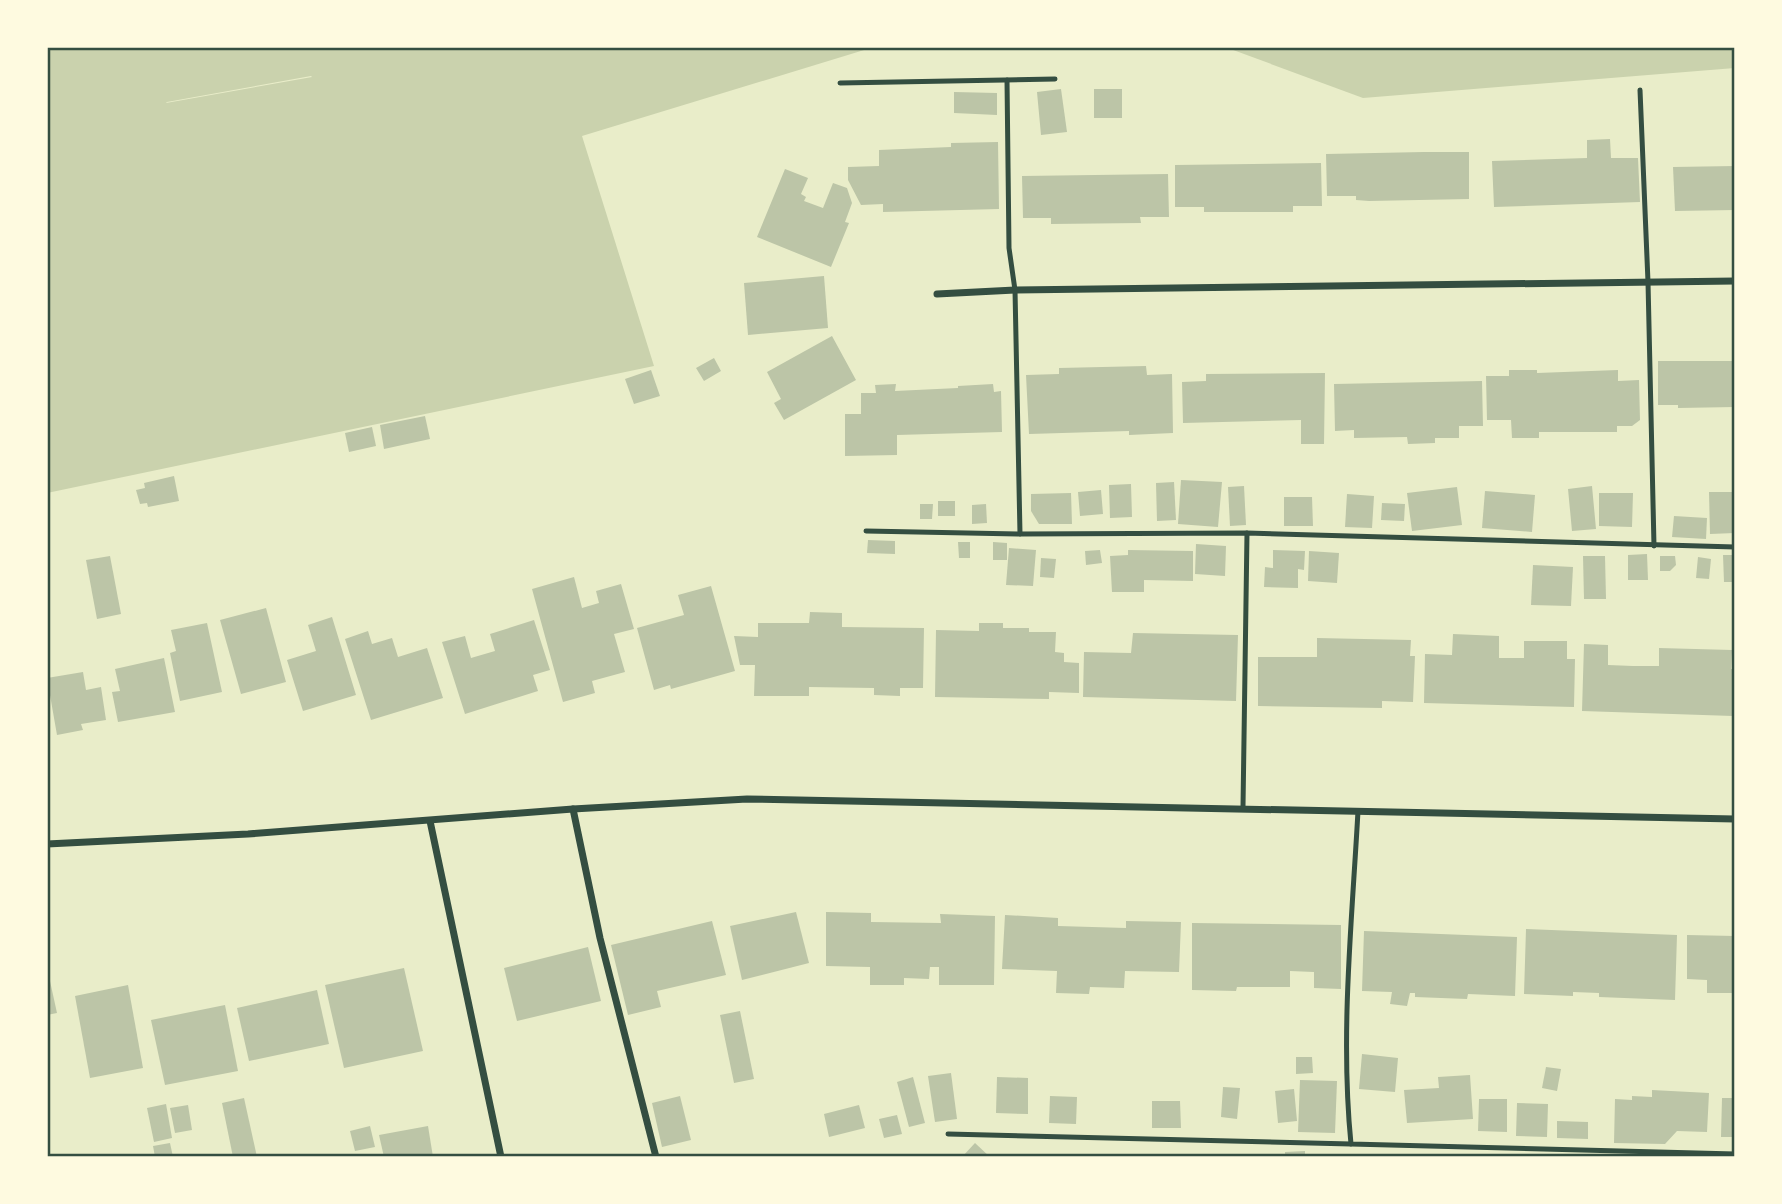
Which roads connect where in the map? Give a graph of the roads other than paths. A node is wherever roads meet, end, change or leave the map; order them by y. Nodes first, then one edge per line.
1 (1055, 79) dead end
2 (1007, 80) junction
3 (840, 83) dead end
4 (1640, 90) dead end
5 (1735, 281) edge
6 (1648, 282) junction
7 (1015, 290) junction
8 (937, 294) dead end
9 (866, 531) dead end
10 (1247, 533) junction
11 (1020, 534) junction
12 (1654, 546) junction
13 (1735, 547) edge
14 (1243, 807) junction
15 (573, 808) junction
16 (1358, 810) junction
17 (1735, 819) edge
18 (430, 821) junction
19 (47, 844) edge
20 (948, 1134) dead end
21 (1351, 1144) junction
22 (1735, 1154) edge
23 (501, 1157) edge
24 (656, 1157) edge

1 - 2 lane
2 - 3 lane
2 - 7 lane
4 - 6 lane
5 - 6 street
6 - 7 street
6 - 12 lane
7 - 8 street
7 - 11 lane
9 - 11 lane
10 - 11 lane
10 - 12 lane
10 - 14 lane
12 - 13 lane
14 - 15 street
14 - 16 street
15 - 18 street
15 - 24 street
16 - 17 street
16 - 21 lane
18 - 19 street
18 - 23 street
20 - 21 lane
21 - 22 lane

